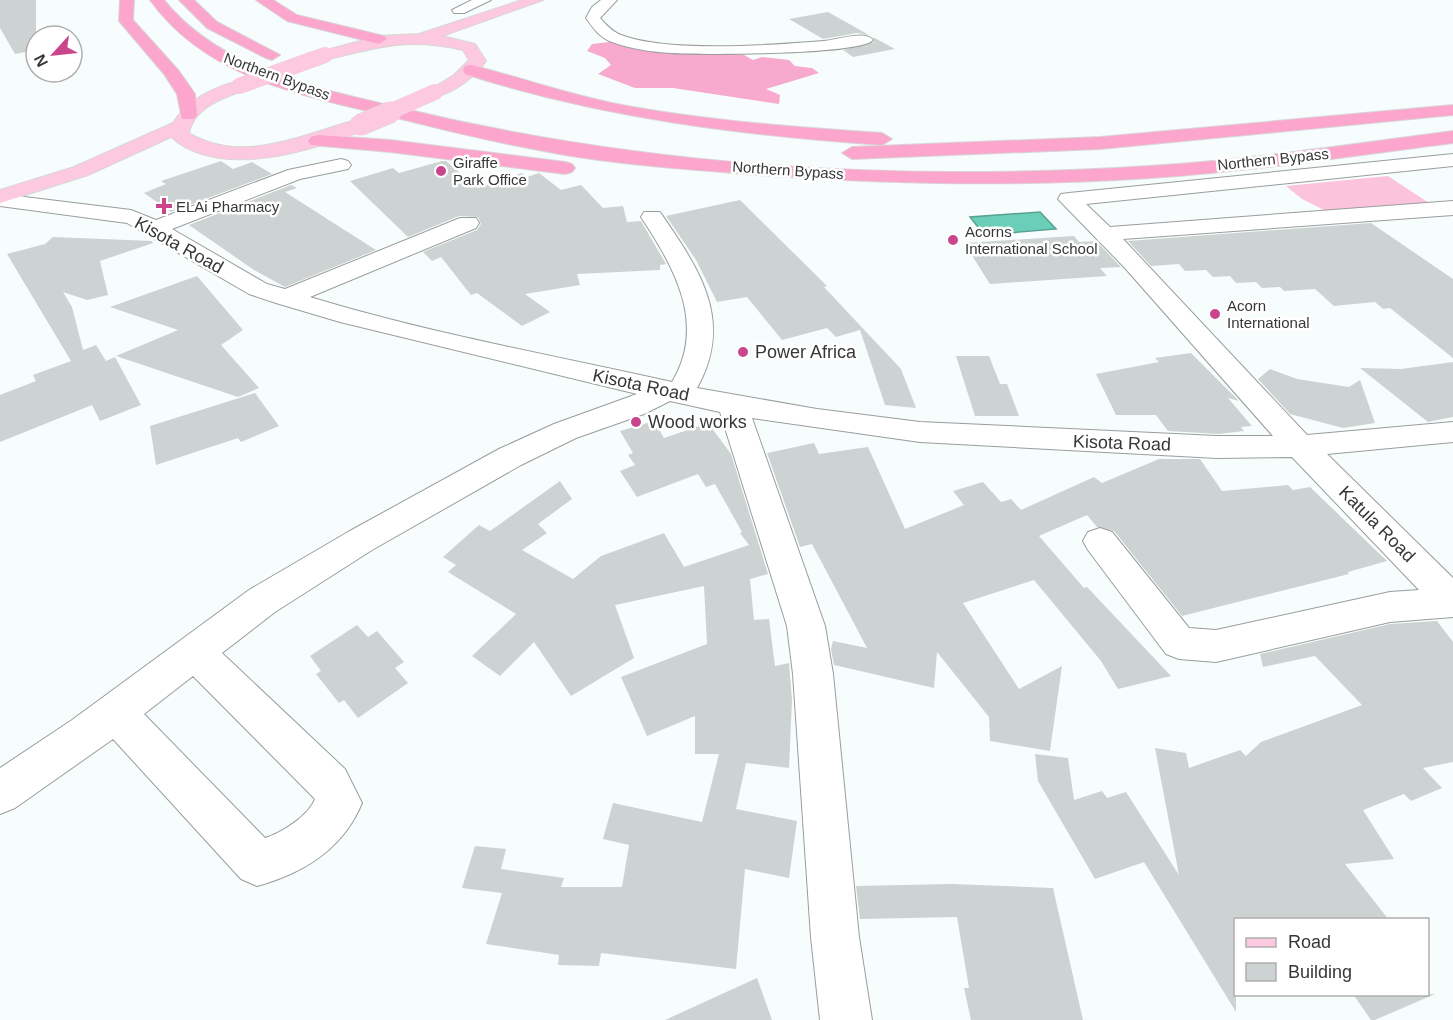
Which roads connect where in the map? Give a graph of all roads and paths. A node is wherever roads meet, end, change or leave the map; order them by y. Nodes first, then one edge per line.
1 (127, 0) edge
2 (156, 0) edge
3 (186, 0) edge
4 (262, 0) edge
5 (484, 0) edge
6 (536, 0) edge
7 (546, 0) edge
8 (610, 0) edge
9 (459, 10) dead end
10 (500, 28) dead end
11 (425, 37) junction
12 (483, 38) dead end
13 (379, 39) junction
14 (865, 40) dead end
15 (469, 47) junction
16 (471, 70) junction
17 (1453, 110) edge
18 (504, 119) dead end
19 (184, 121) junction
20 (1453, 137) edge
21 (318, 141) junction
22 (1100, 143) junction
23 (765, 148) dead end
24 (205, 150) junction
25 (1453, 160) edge
26 (341, 165) dead end
27 (81, 171) junction
28 (1049, 177) junction
29 (1426, 178) junction
30 (1453, 182) edge
31 (0, 198) edge
32 (1453, 202) edge
33 (1453, 208) edge
34 (652, 217) dead end
35 (468, 223) dead end
36 (154, 228) junction
37 (1105, 234) junction
38 (285, 298) junction
39 (674, 392) junction
40 (734, 405) junction
41 (1453, 432) edge
42 (1300, 446) junction
43 (1100, 541) dead end
44 (1453, 602) edge
45 (196, 653) junction
46 (116, 713) junction
47 (0, 793) edge
48 (846, 1020) edge

1 - 19 highway
2 - 28 highway, Northern Bypass
3 - 18 highway, Northern Bypass
4 - 13 highway
5 - 9 street
6 - 11 main road
7 - 10 main road
8 - 14 street
11 - 13 main road
11 - 15 main road
12 - 15 main road
13 - 19 main road, bridge
15 - 16 main road
16 - 21 main road, bridge
16 - 22 highway
17 - 22 highway, Northern Bypass
19 - 24 main road
19 - 27 main road
20 - 28 highway, Northern Bypass
21 - 24 main road
21 - 28 highway
22 - 23 highway, Northern Bypass
24 - 27 main road
25 - 29 street
26 - 36 street
27 - 31 main road
29 - 30 street
29 - 32 street
29 - 37 street, Katula Road
31 - 36 street, Kisota Road
33 - 37 street
34 - 39 street
35 - 38 street
36 - 38 street, Kisota Road
37 - 42 street, Katula Road
38 - 39 street, Kisota Road
39 - 40 street, Kisota Road
39 - 45 street
40 - 42 street, Kisota Road
40 - 48 street
41 - 42 street, Kisota Road
42 - 44 street, Katula Road
43 - 44 street
45 - 46 street
45 - 46 street
46 - 47 street

